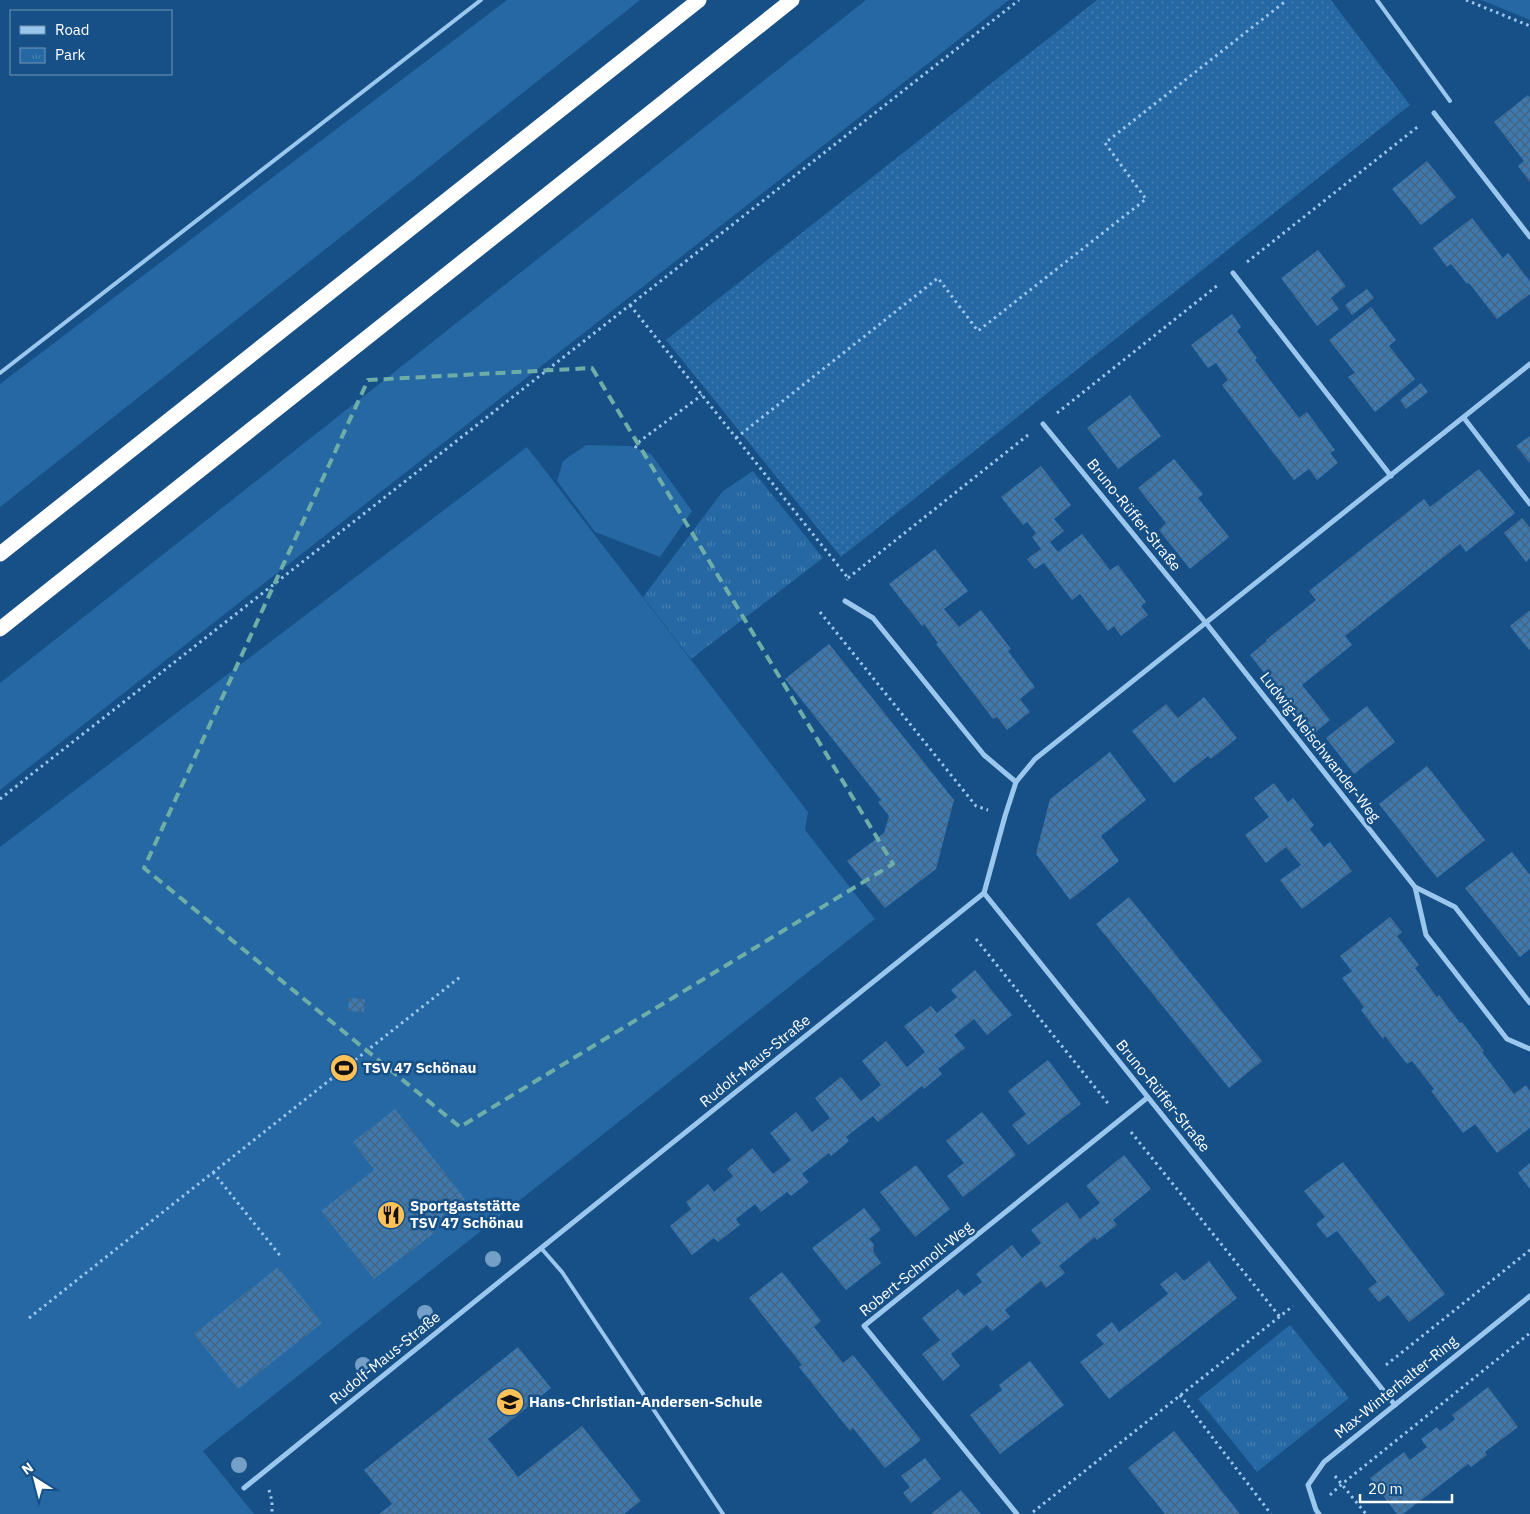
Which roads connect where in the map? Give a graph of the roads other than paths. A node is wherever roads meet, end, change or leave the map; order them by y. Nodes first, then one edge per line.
1 (481, 0) edge
2 (699, 0) edge
3 (792, 0) edge
4 (1377, 0) edge
5 (1450, 101) dead end
6 (1434, 113) road end
7 (1530, 237) edge
8 (1233, 273) road end
9 (1530, 364) edge
10 (0, 373) edge
11 (1464, 418) junction
12 (1043, 424) road end
13 (1391, 476) junction
14 (1530, 504) edge
15 (0, 554) edge
16 (845, 601) dead end
17 (1206, 623) junction
18 (0, 629) edge
19 (1016, 782) junction
20 (1415, 887) junction
21 (984, 893) junction
22 (1530, 1003) edge
23 (1530, 1049) edge
24 (1147, 1098) junction
25 (541, 1248) junction
26 (1530, 1296) edge
27 (1395, 1405) junction
28 (244, 1488) dead end
29 (1317, 1512) edge
30 (723, 1514) edge
31 (1017, 1514) edge
32 (1311, 1514) edge

1 - 10 lane
2 - 15 highway
3 - 18 highway
4 - 5 lane
6 - 7 street
8 - 13 street
9 - 11 street
11 - 13 street
11 - 14 street
12 - 17 street, Bruno-Rüffer-Straße
13 - 17 street
16 - 19 street
17 - 19 street
17 - 20 street, Ludwig-Neischwander-Weg
19 - 21 street
20 - 22 street, Ludwig-Neischwander-Weg
20 - 23 street, Ludwig-Neischwander-Weg
21 - 24 street, Bruno-Rüffer-Straße
21 - 25 street, Rudolf-Maus-Straße
24 - 27 street, Bruno-Rüffer-Straße
24 - 31 street, Robert-Schmoll-Weg
25 - 28 street, Rudolf-Maus-Straße
25 - 30 lane
26 - 27 street, Max-Winterhalter-Ring
27 - 29 street, Max-Winterhalter-Ring
29 - 32 street

